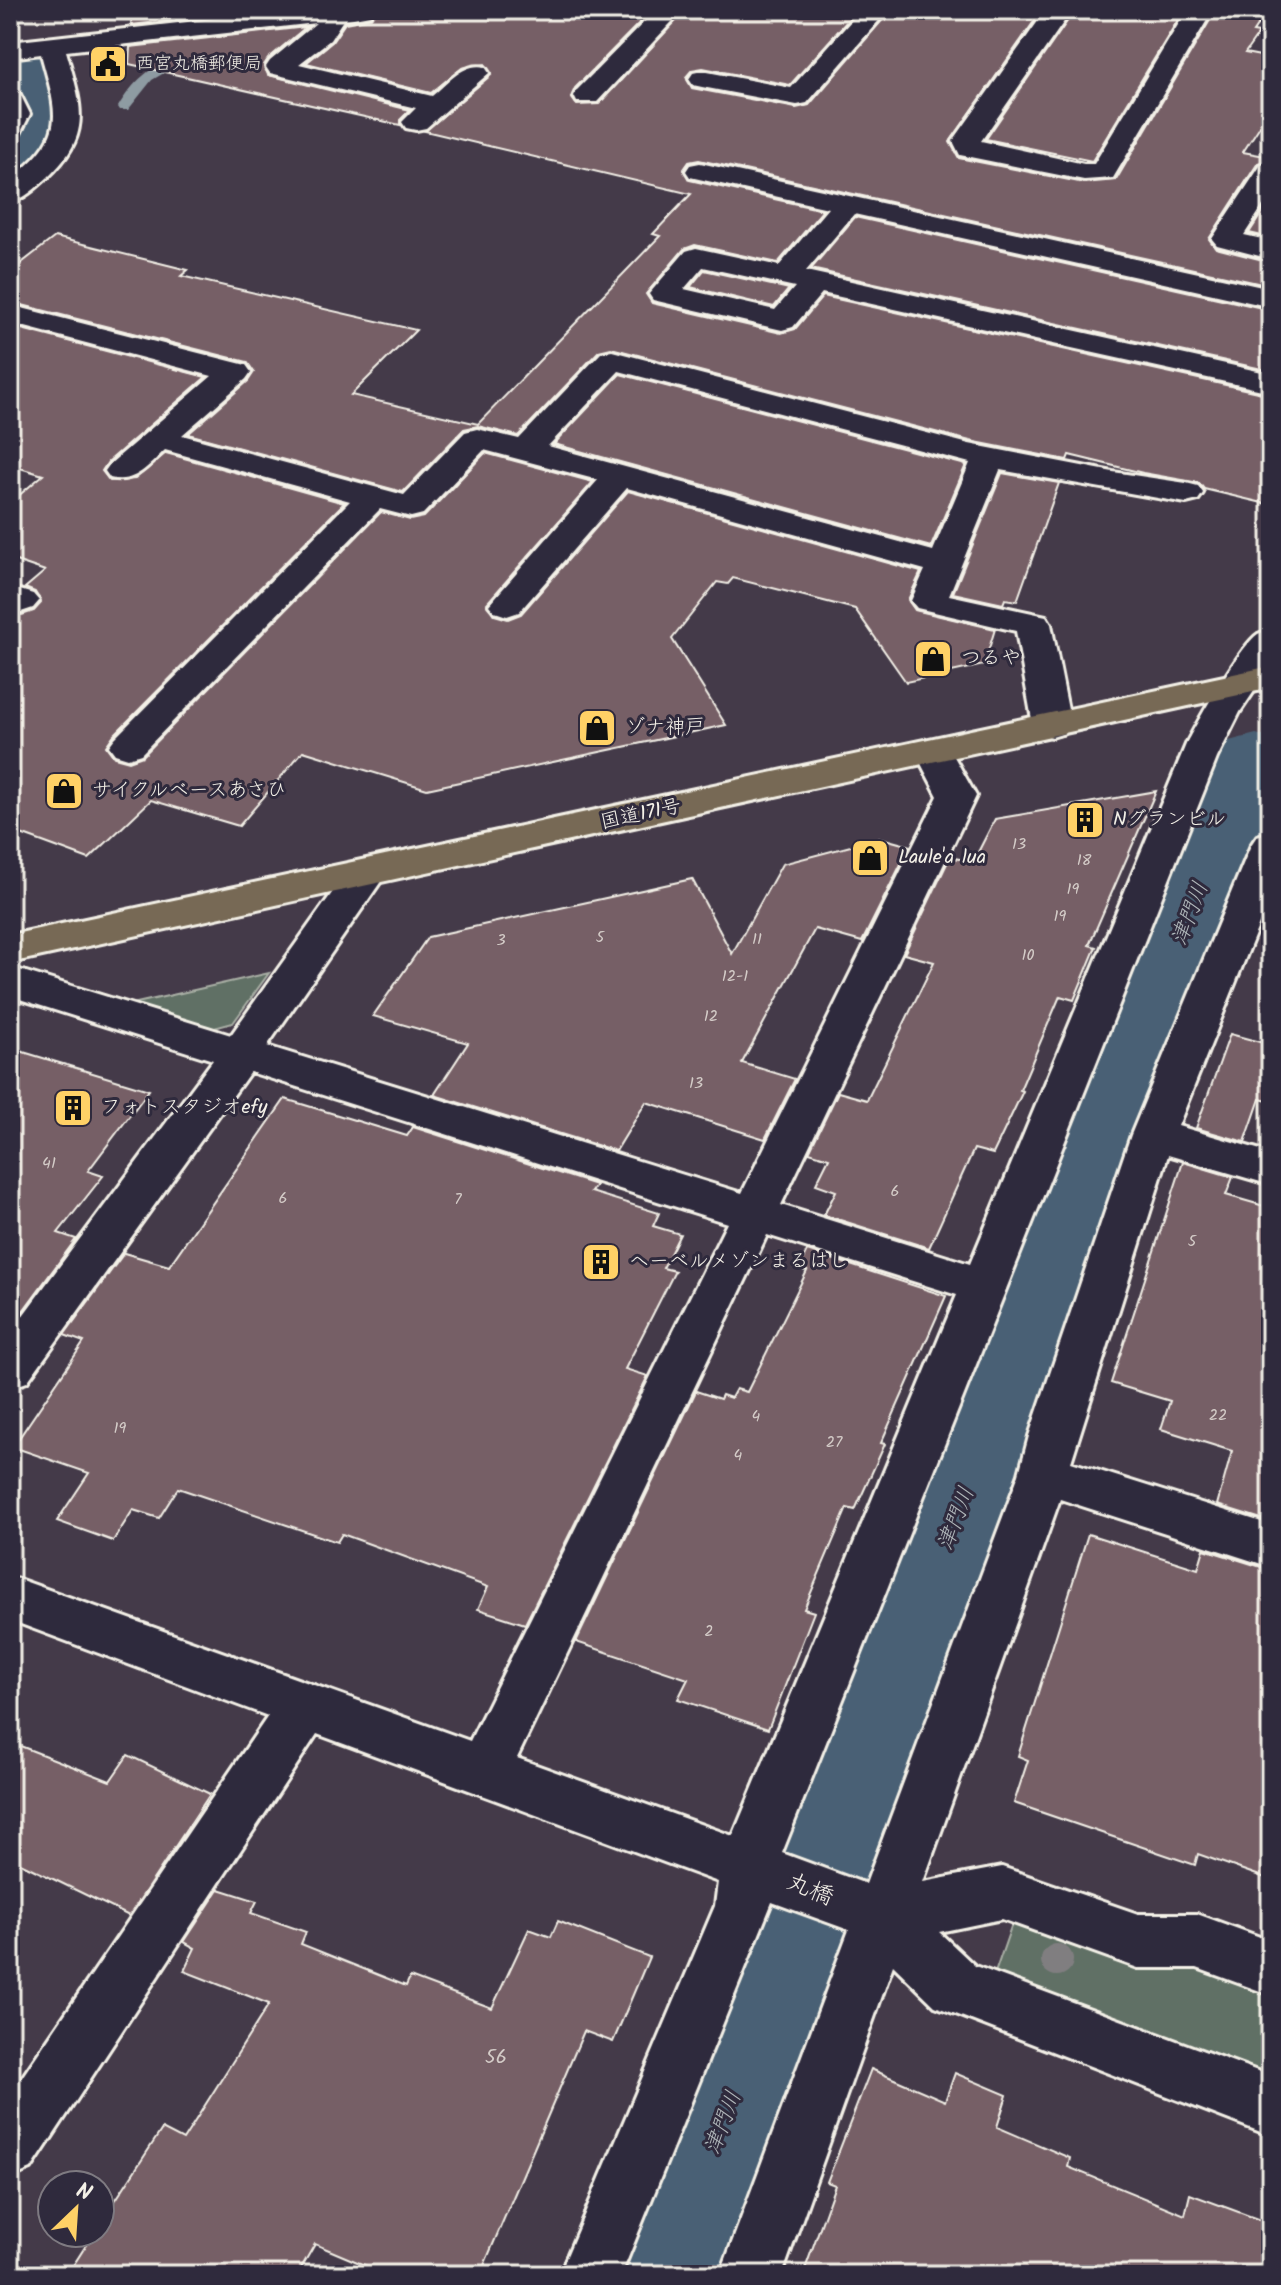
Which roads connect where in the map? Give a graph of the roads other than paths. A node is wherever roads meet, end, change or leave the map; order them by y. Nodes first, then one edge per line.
1 (670, 10) edge
2 (875, 10) edge
3 (1059, 10) edge
4 (1200, 10) edge
5 (348, 12) edge
6 (51, 45) junction
7 (10, 50) edge
8 (476, 73) dead end
9 (702, 79) dead end
10 (587, 96) dead end
11 (10, 100) edge
12 (437, 105) junction
13 (413, 124) dead end
14 (10, 128) edge
15 (700, 171) dead end
16 (1271, 171) edge
17 (10, 194) edge
18 (847, 204) junction
19 (1271, 250) edge
20 (1271, 298) edge
21 (10, 314) edge
22 (1271, 383) edge
23 (160, 439) junction
24 (526, 450) junction
25 (988, 460) junction
26 (122, 471) dead end
27 (619, 476) junction
28 (1186, 493) dead end
29 (374, 496) junction
30 (946, 565) junction
31 (507, 605) dead end
32 (1271, 642) edge
33 (1254, 681) edge
34 (1052, 725) junction
35 (128, 746) dead end
36 (934, 752) junction
37 (1269, 854) edge
38 (366, 874) junction
39 (10, 949) edge
40 (10, 981) edge
41 (239, 1055) junction
42 (1153, 1135) junction
43 (1271, 1169) edge
44 (754, 1216) junction
45 (984, 1286) junction
46 (10, 1369) edge
47 (1044, 1474) junction
48 (1271, 1546) edge
49 (10, 1598) edge
50 (305, 1706) junction
51 (483, 1772) junction
52 (758, 1869) junction
53 (868, 1912) junction
54 (1271, 1968) edge
55 (1271, 2106) edge
56 (10, 2148) edge
57 (590, 2275) edge
58 (751, 2275) edge

1 - 10 street
2 - 9 street
3 - 4 street
5 - 6 street
5 - 12 street
6 - 7 street
6 - 17 street
8 - 12 street
11 - 14 street
12 - 13 street
15 - 18 street
16 - 19 street
18 - 20 street
18 - 22 street
21 - 23 street
23 - 26 street
23 - 29 street
24 - 25 street
24 - 27 street
24 - 29 street
25 - 28 street
25 - 30 street
27 - 30 street
27 - 31 street
29 - 35 street
30 - 34 street
32 - 33 street
33 - 34 highway, 国道171号
33 - 45 street
34 - 36 highway, 国道171号
36 - 38 highway, 国道171号
36 - 44 street
37 - 42 street
38 - 39 highway, 国道171号
38 - 41 street
40 - 41 street
41 - 44 street
41 - 46 street
42 - 43 street
42 - 47 street
44 - 45 street
44 - 51 street
45 - 52 street
47 - 48 street
47 - 53 street
49 - 50 street, 丸橋
50 - 51 street, 丸橋
50 - 56 street
51 - 52 street, 丸橋
52 - 53 street, 丸橋
52 - 57 street
53 - 54 street
53 - 55 street
53 - 58 street

